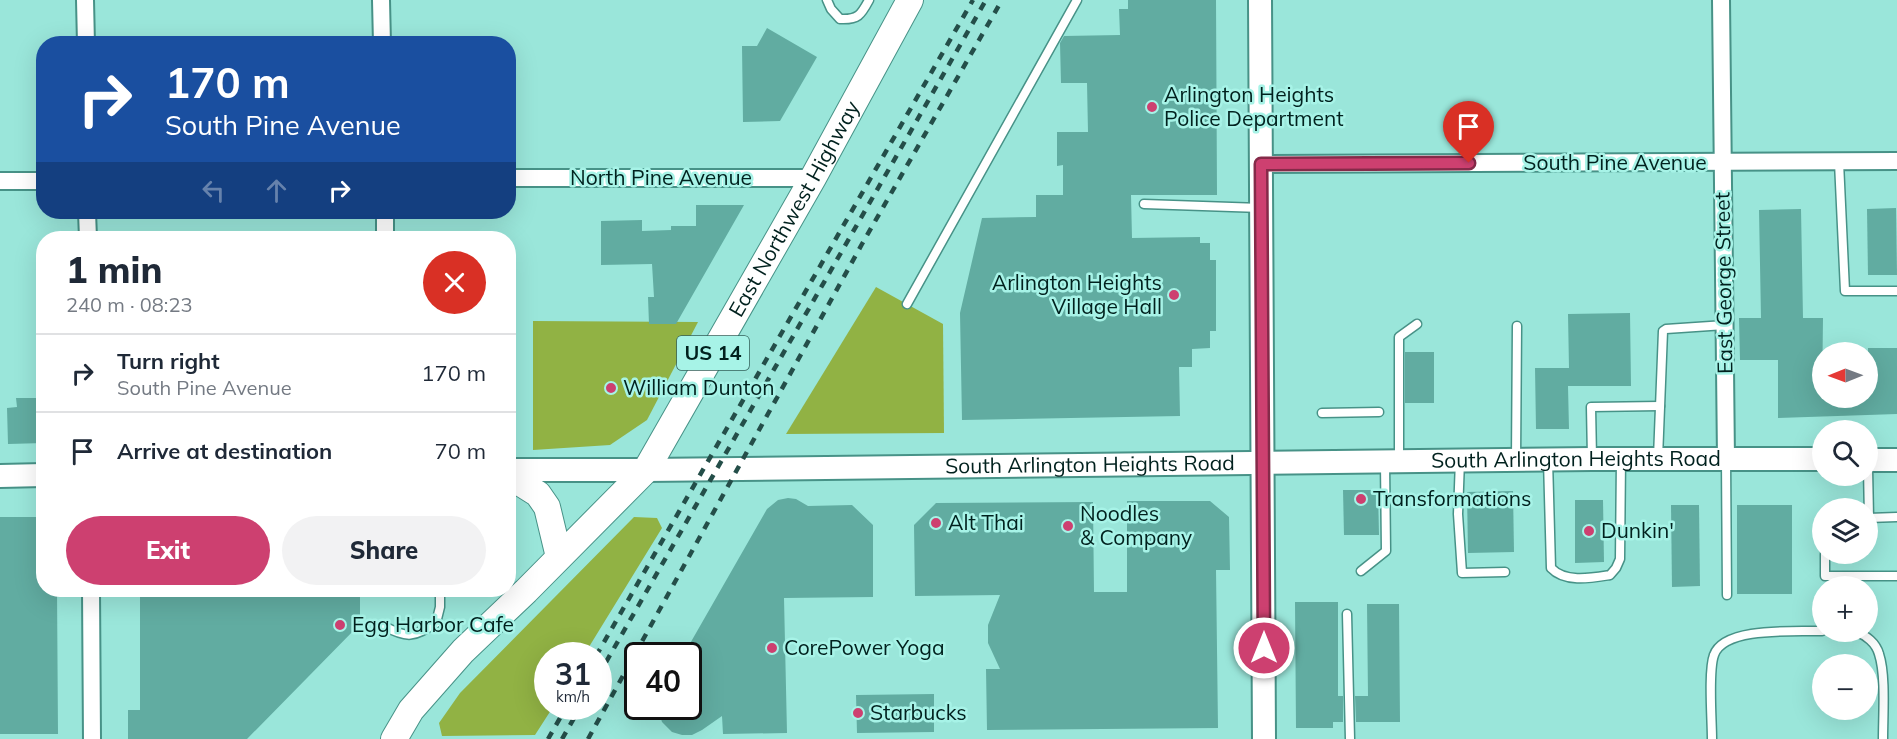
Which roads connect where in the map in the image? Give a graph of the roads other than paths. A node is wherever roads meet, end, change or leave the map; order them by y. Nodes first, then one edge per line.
1 (85, 0) edge
2 (381, 0) edge
3 (827, 0) edge
4 (869, 0) edge
5 (910, 0) edge
6 (1077, 0) edge
7 (1260, 0) edge
8 (1721, 0) edge
9 (86, 36) edge
10 (382, 36) edge
11 (1897, 161) edge
12 (1723, 162) junction
13 (1839, 162) junction
14 (1261, 164) junction
15 (516, 178) edge
16 (813, 178) junction
17 (0, 181) edge
18 (36, 181) edge
19 (1144, 204) dead end
20 (1261, 208) junction
21 (1897, 291) edge
22 (907, 304) dead end
23 (1417, 324) dead end
24 (1725, 325) junction
25 (1517, 326) dead end
26 (1660, 406) junction
27 (1378, 412) dead end
28 (1322, 413) dead end
29 (1548, 459) junction
30 (1592, 459) junction
31 (1621, 459) junction
32 (1658, 459) junction
33 (1726, 459) junction
34 (1812, 459) edge
35 (1460, 460) junction
36 (1515, 460) junction
37 (1878, 460) edge
38 (1897, 460) edge
39 (1392, 461) junction
40 (1263, 462) junction
41 (646, 470) junction
42 (516, 472) edge
43 (36, 475) edge
44 (0, 476) edge
45 (516, 478) edge
46 (1897, 517) edge
47 (1878, 518) edge
48 (559, 558) junction
49 (1824, 564) edge
50 (1361, 571) dead end
51 (1504, 572) dead end
52 (1897, 576) edge
53 (1727, 595) dead end
54 (91, 597) edge
55 (440, 597) edge
56 (1347, 614) dead end
57 (384, 626) dead end
58 (1812, 631) edge
59 (1872, 642) edge
60 (92, 739) edge
61 (394, 739) edge
62 (1264, 739) edge
63 (1350, 739) edge
64 (1712, 739) edge
65 (1883, 739) edge

1 - 9 street
2 - 10 street
3 - 4 lane
5 - 16 main road, East Northwest Highway / US 14
6 - 22 lane
7 - 14 main road
8 - 12 street, East George Street
11 - 13 street, South Pine Avenue
12 - 13 street, South Pine Avenue
12 - 14 street, South Pine Avenue
12 - 24 street, East George Street
13 - 21 lane
14 - 20 main road
15 - 16 street, North Pine Avenue
16 - 41 main road, East Northwest Highway / US 14
17 - 18 street
19 - 20 lane
20 - 40 main road
23 - 39 lane
24 - 26 lane
24 - 33 street, East George Street
25 - 36 lane
26 - 30 lane
26 - 32 lane
27 - 28 lane
29 - 30 main road, South Arlington Heights Road
29 - 31 lane
29 - 36 main road, South Arlington Heights Road
30 - 31 main road, South Arlington Heights Road
31 - 32 main road, South Arlington Heights Road
32 - 33 main road, South Arlington Heights Road
33 - 34 main road, South Arlington Heights Road
33 - 53 lane
35 - 36 main road, South Arlington Heights Road
35 - 39 main road, South Arlington Heights Road
35 - 51 lane
37 - 38 main road
39 - 40 main road, South Arlington Heights Road
39 - 50 lane
40 - 41 main road, South Arlington Heights Road
40 - 62 main road
41 - 42 main road, South Arlington Heights Road
41 - 48 main road, East Northwest Highway / US 14
43 - 44 main road
45 - 48 main road
46 - 47 lane
48 - 61 main road, East Northwest Highway / US 14
49 - 52 lane
54 - 60 street
55 - 57 lane
56 - 63 lane
58 - 64 lane
59 - 65 lane

